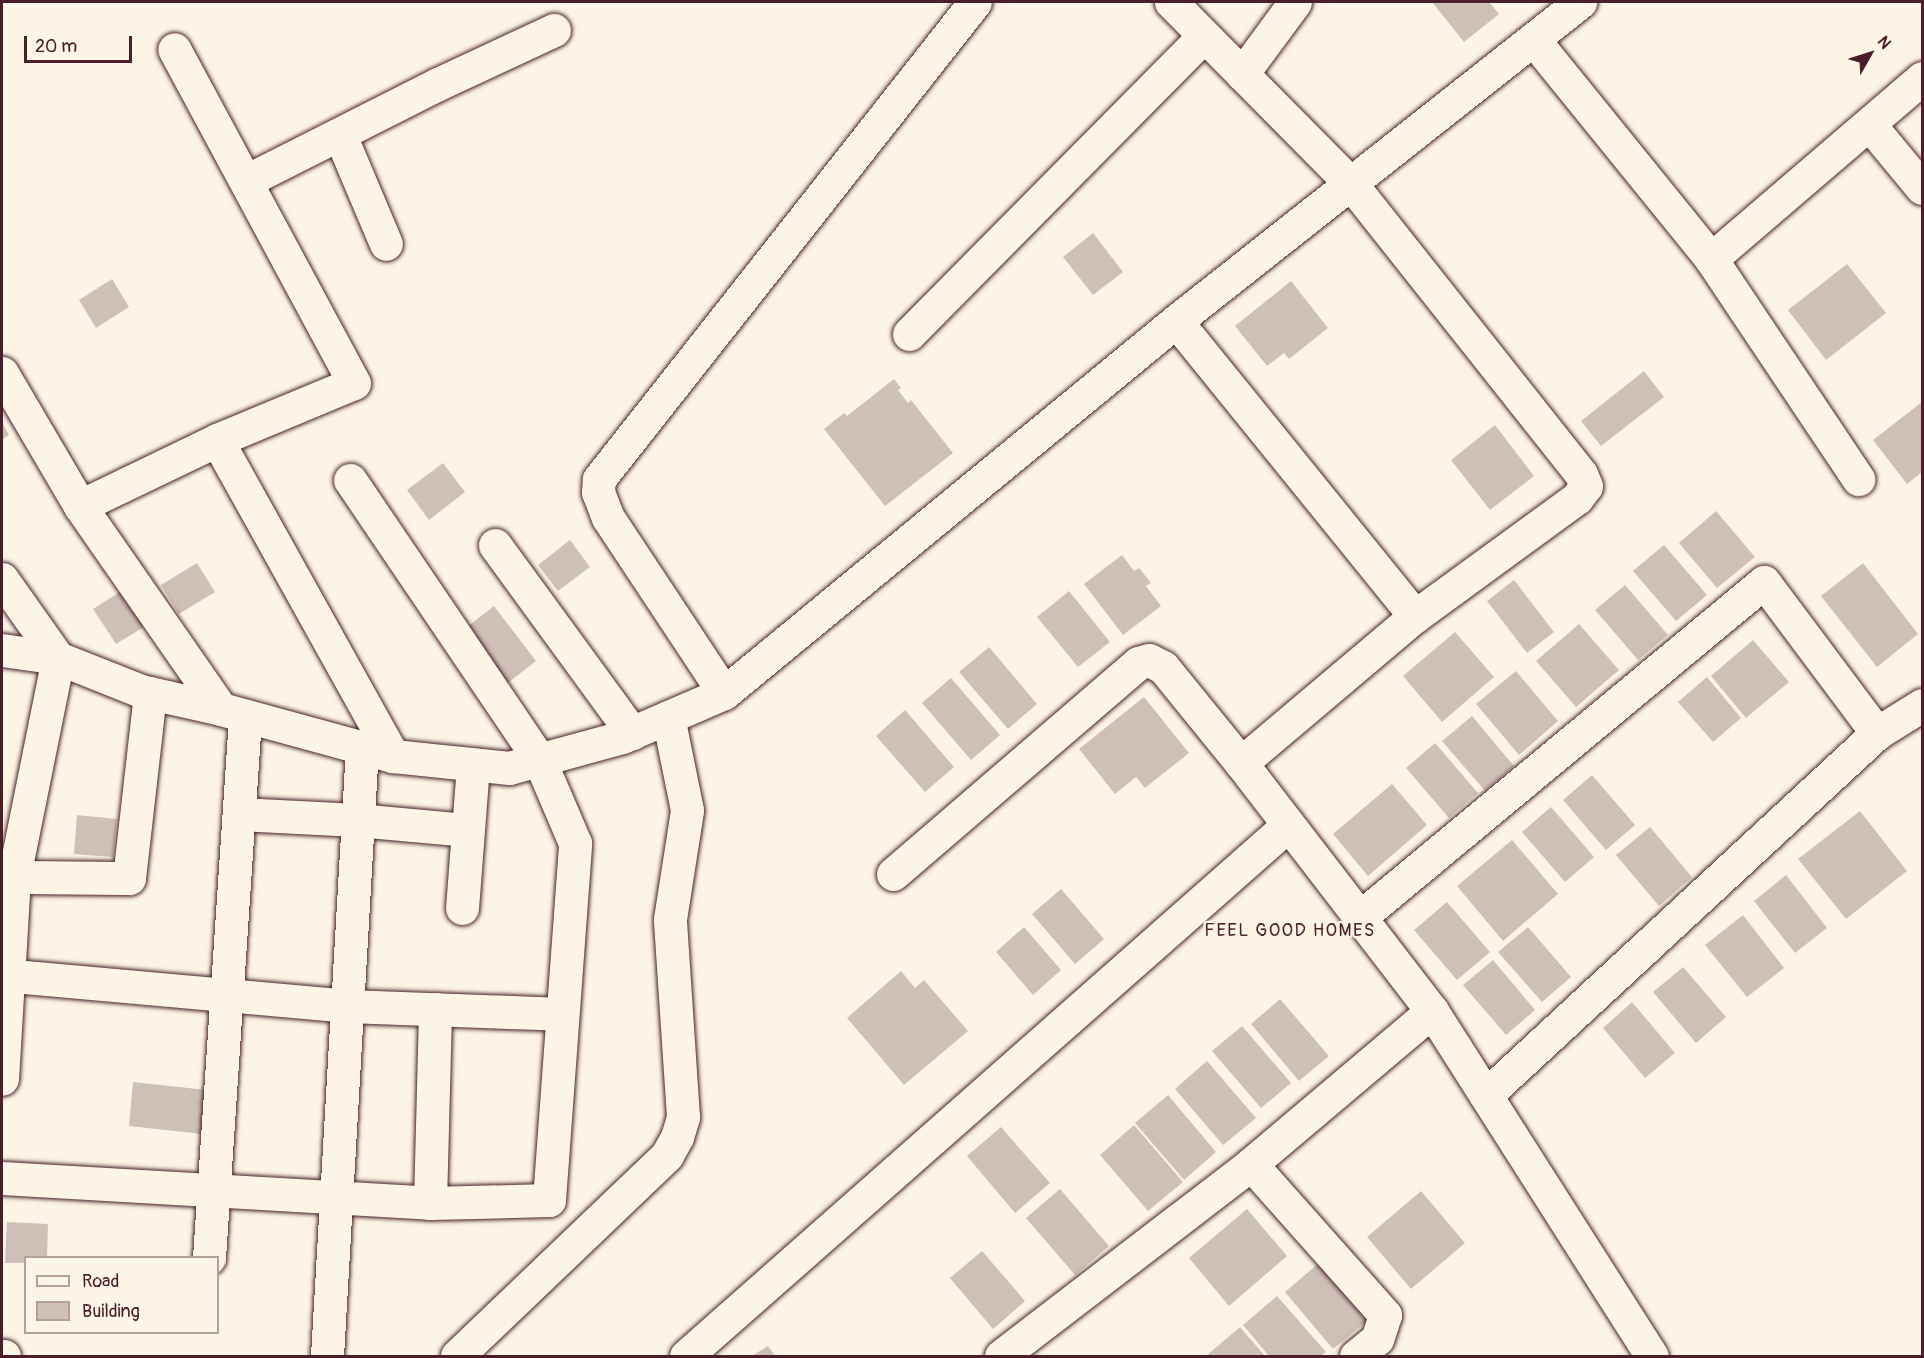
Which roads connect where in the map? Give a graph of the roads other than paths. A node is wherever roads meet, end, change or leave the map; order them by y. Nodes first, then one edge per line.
1 (975, 2) edge
2 (1171, 2) edge
3 (1295, 2) edge
4 (1580, 2) edge
5 (554, 30) dead end
6 (1204, 36) junction
7 (1533, 39) junction
8 (174, 49) dead end
9 (1242, 74) junction
10 (1923, 78) edge
11 (1869, 124) junction
12 (340, 135) junction
13 (246, 181) junction
14 (1352, 184) junction
15 (1923, 188) edge
16 (386, 244) dead end
17 (1711, 259) junction
18 (1176, 321) junction
19 (909, 333) dead end
20 (2, 373) edge
21 (217, 440) junction
22 (1858, 479) dead end
23 (350, 480) dead end
24 (80, 506) junction
25 (495, 545) dead end
26 (2, 579) edge
27 (1415, 616) junction
28 (2, 650) edge
29 (58, 657) junction
30 (150, 693) junction
31 (724, 693) junction
32 (1923, 705) edge
33 (233, 713) junction
34 (668, 717) junction
35 (632, 733) junction
36 (1877, 733) junction
37 (362, 748) junction
38 (393, 756) junction
39 (539, 759) junction
40 (1241, 763) junction
41 (473, 764) junction
42 (239, 814) junction
43 (357, 820) junction
44 (1288, 825) junction
45 (466, 830) junction
46 (893, 874) dead end
47 (14, 878) junction
48 (462, 908) dead end
49 (1359, 918) junction
50 (5, 975) edge
51 (227, 995) junction
52 (347, 1006) junction
53 (435, 1009) junction
54 (1432, 1011) junction
55 (562, 1014) junction
56 (2, 1079) edge
57 (1486, 1095) junction
58 (1251, 1164) junction
59 (2, 1178) edge
60 (213, 1191) junction
61 (336, 1198) junction
62 (430, 1203) junction
63 (209, 1256) edge
64 (327, 1356) edge
65 (456, 1356) edge
66 (686, 1356) edge
67 (1001, 1356) edge
68 (1356, 1356) edge
69 (1652, 1356) edge

1 - 31 street
2 - 6 street
3 - 9 street
4 - 7 street
5 - 12 street
6 - 9 street
6 - 19 street
7 - 14 street
7 - 17 street
8 - 13 street
9 - 14 street
10 - 11 street
11 - 15 street
11 - 17 street
12 - 13 street
12 - 16 street
13 - 21 street
14 - 18 street
14 - 27 street
17 - 22 street
18 - 27 street
18 - 31 street
20 - 24 street
21 - 24 street
21 - 38 street
23 - 39 street
24 - 33 street
25 - 35 street
26 - 29 street
27 - 40 street
28 - 29 street
29 - 30 street
29 - 47 street
30 - 33 street
30 - 47 street
31 - 34 street
32 - 36 street
33 - 37 street
33 - 42 street
34 - 35 street
34 - 65 street
35 - 39 street
36 - 49 street
36 - 57 street
37 - 38 street
37 - 43 street
38 - 41 street
39 - 41 street
39 - 55 street
40 - 44 street
40 - 46 street
41 - 45 street
42 - 43 street
42 - 51 street
43 - 45 street
43 - 52 street
44 - 49 street
44 - 66 street
45 - 48 street
47 - 50 street
49 - 54 street
50 - 51 street
50 - 56 street
51 - 52 street
51 - 60 street
52 - 53 street
52 - 61 street
53 - 55 street
53 - 62 street
54 - 57 street
54 - 58 street
55 - 62 street
57 - 69 street
58 - 67 street
58 - 68 street
59 - 60 street
60 - 61 street
60 - 63 street
61 - 62 street
61 - 64 street

